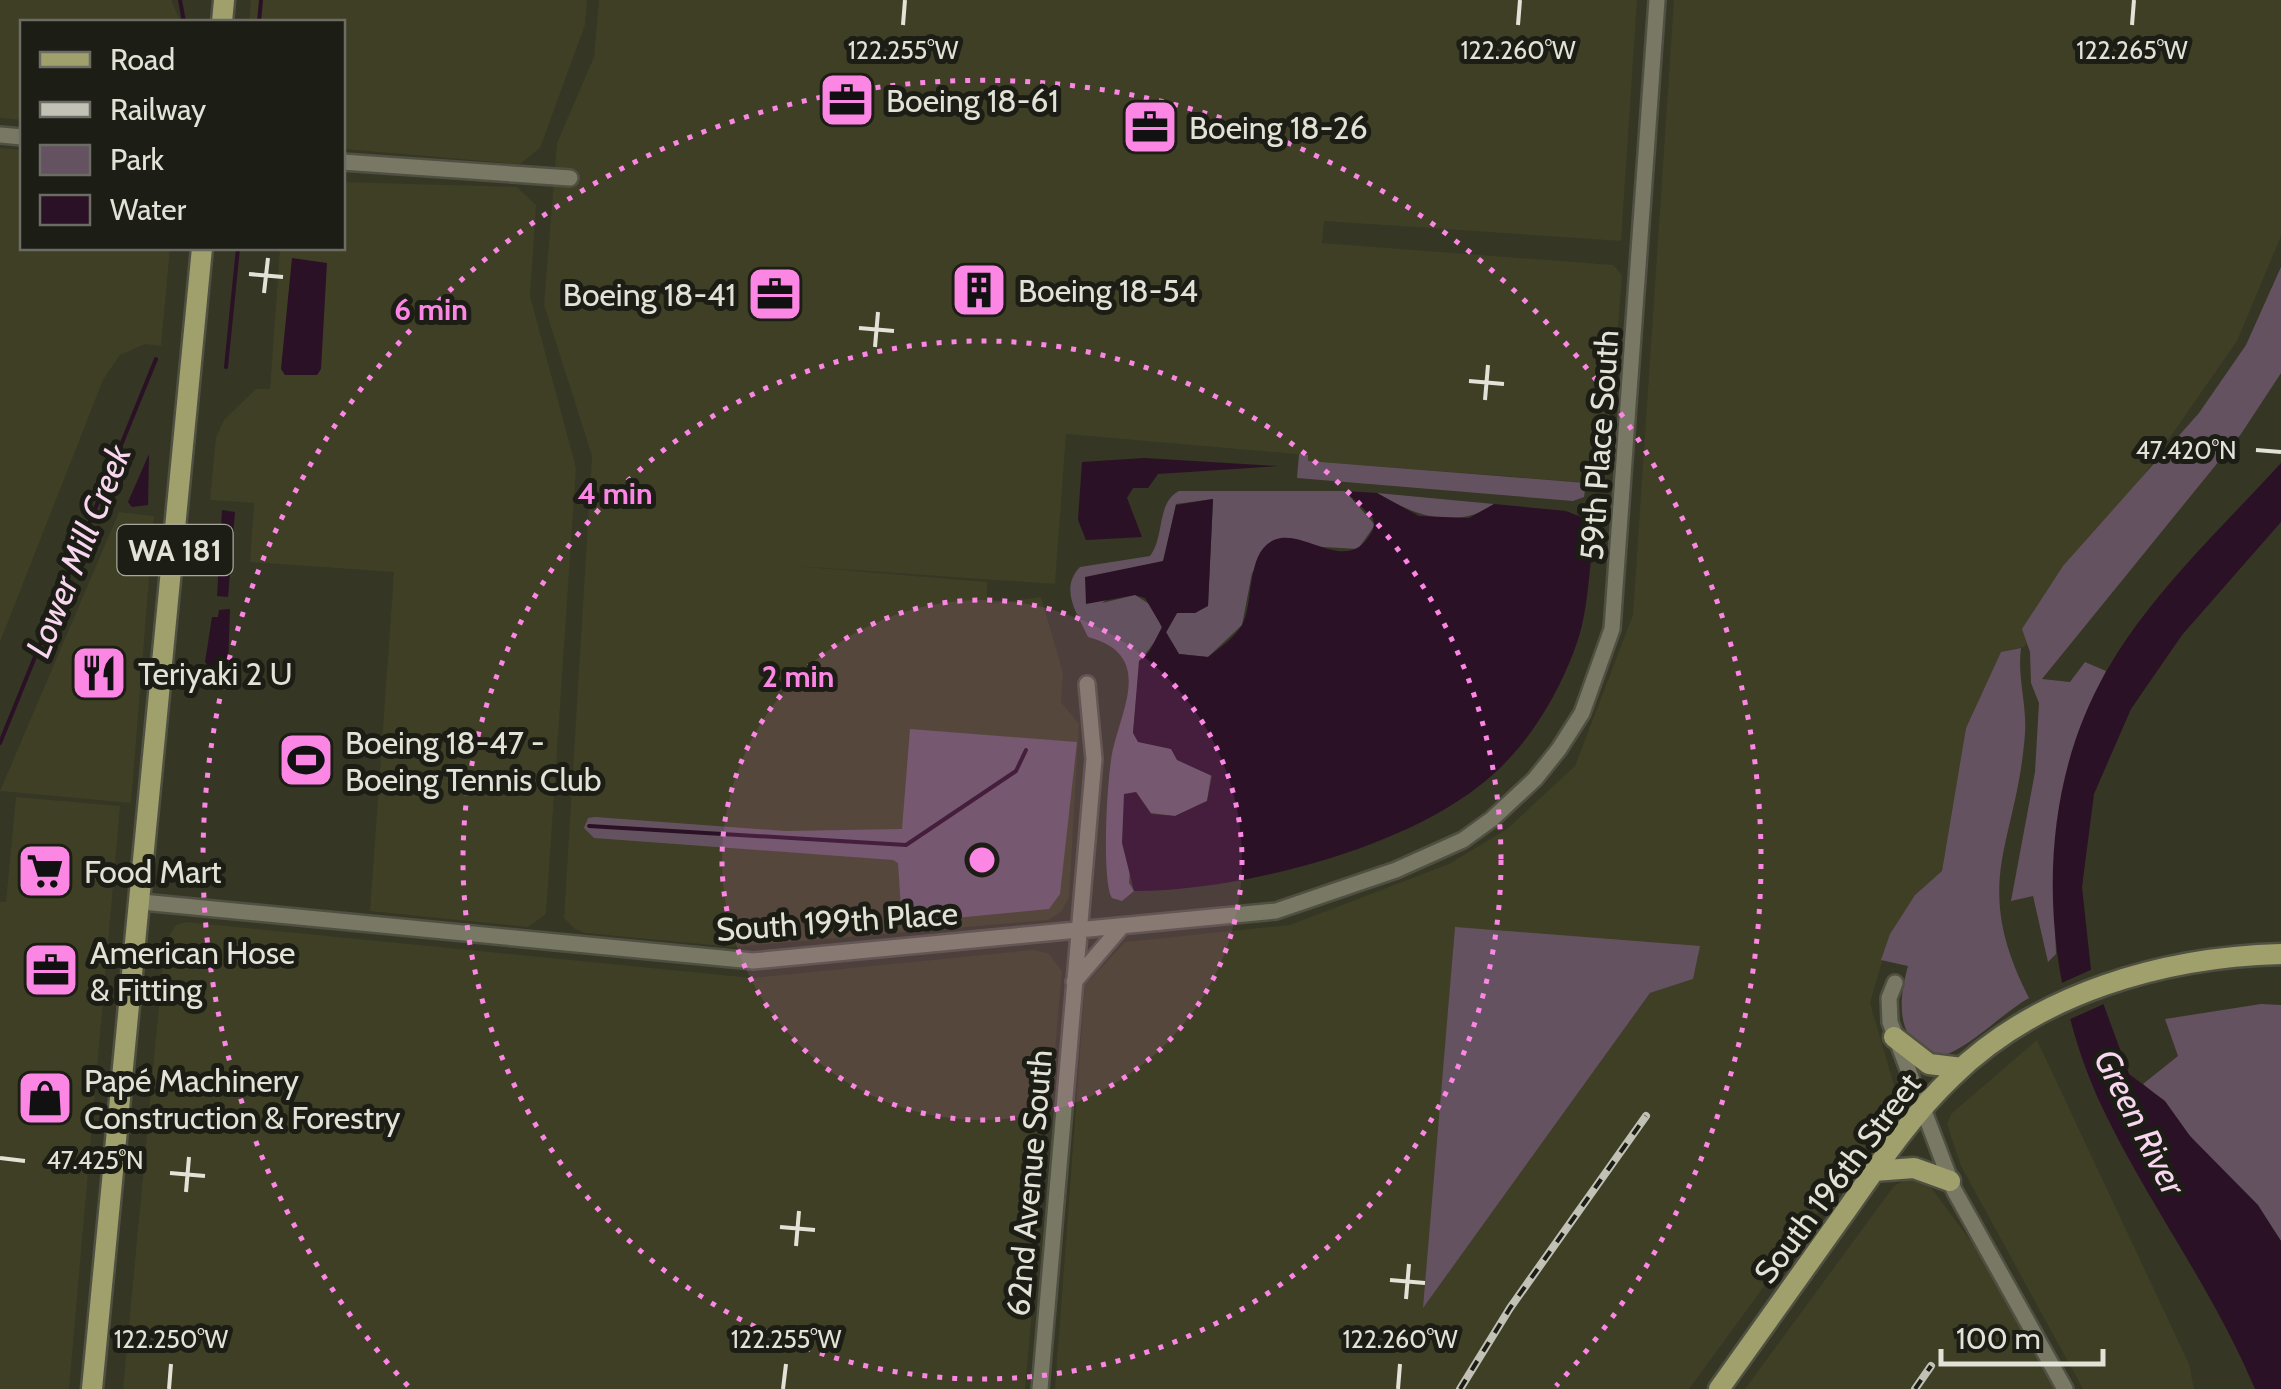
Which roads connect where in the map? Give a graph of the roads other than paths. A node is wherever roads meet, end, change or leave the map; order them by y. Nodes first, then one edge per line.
1 (1657, 0) edge
2 (345, 162) edge
3 (570, 178) dead end
4 (202, 250) edge
5 (1087, 684) dead end
6 (1463, 840) joint
7 (142, 902) junction
8 (1122, 926) junction
9 (1078, 931) junction
10 (2281, 954) edge
11 (1074, 982) junction
12 (1895, 983) dead end
13 (1894, 1038) junction
14 (1962, 1068) junction
15 (1921, 1111) junction
16 (1874, 1171) junction
17 (1950, 1181) junction
18 (92, 1389) edge
19 (1040, 1389) edge
20 (1719, 1389) edge
21 (2065, 1389) edge

1 - 6 street, 59th Place South
2 - 3 street
4 - 7 main road, WA 181
5 - 9 street, 62nd Avenue South
6 - 8 street, South 199th Place
7 - 9 street, South 199th Place
7 - 18 main road, WA 181
8 - 9 street, South 199th Place
8 - 11 street
9 - 11 street, 62nd Avenue South
10 - 14 main road, South 196th Street
11 - 19 street, 62nd Avenue South
12 - 13 street
13 - 14 main road
13 - 15 street
14 - 15 main road, South 196th Street
15 - 16 main road, South 196th Street
15 - 17 street
16 - 17 main road
16 - 20 main road, South 196th Street
17 - 21 street

